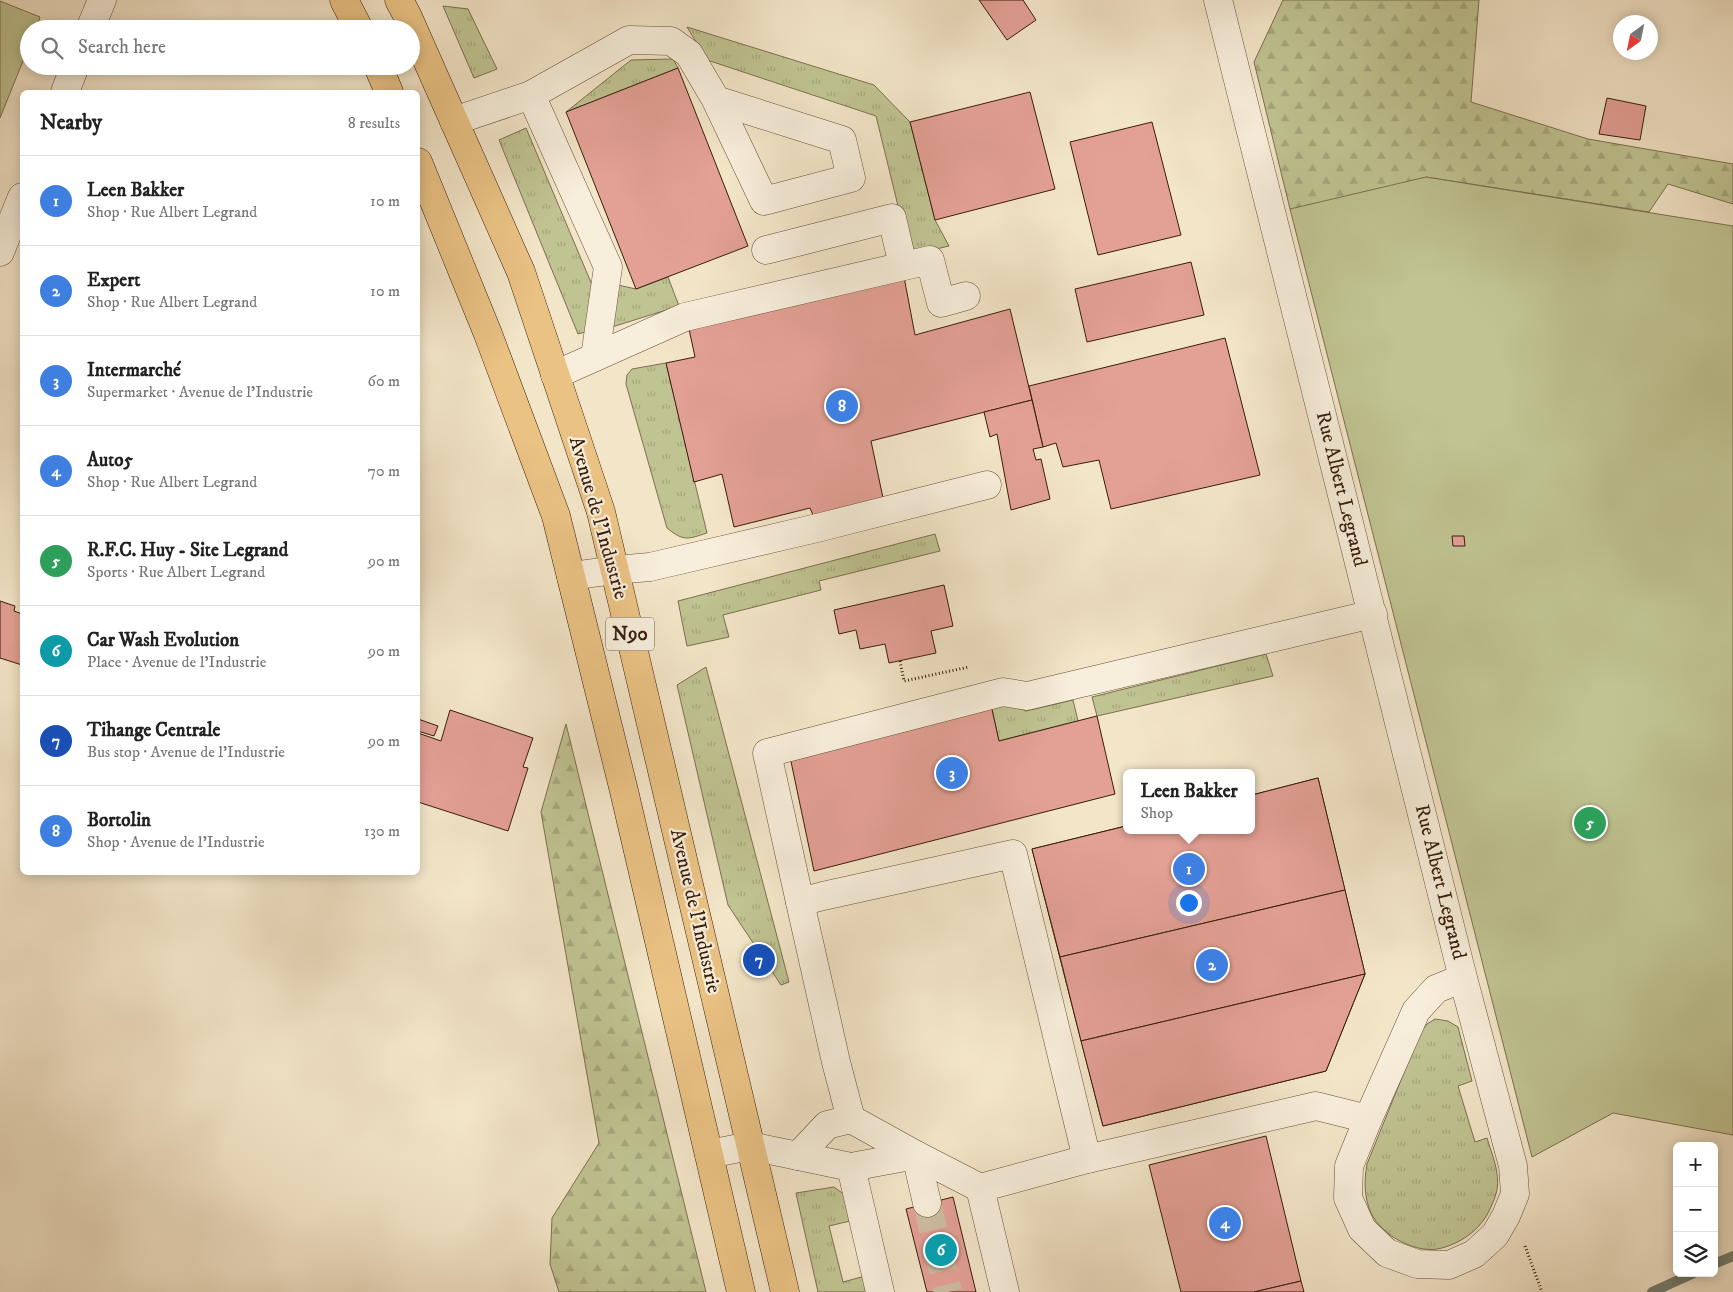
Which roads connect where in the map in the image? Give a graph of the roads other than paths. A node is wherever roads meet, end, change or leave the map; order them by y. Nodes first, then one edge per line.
1 (102, 0) edge
2 (344, 0) edge
3 (399, 0) edge
4 (1218, 0) edge
5 (94, 20) edge
6 (354, 20) edge
7 (408, 20) edge
8 (420, 46) edge
9 (72, 75) edge
10 (382, 75) edge
11 (66, 90) edge
12 (388, 90) edge
13 (531, 96) junction
14 (716, 100) junction
15 (454, 121) junction
16 (420, 167) edge
17 (20, 202) edge
18 (766, 250) dead end
19 (0, 252) edge
20 (903, 266) junction
21 (966, 296) dead end
22 (595, 357) junction
23 (555, 375) junction
24 (987, 485) dead end
25 (615, 570) junction
26 (571, 576) junction
27 (1373, 614) junction
28 (800, 902) junction
29 (1464, 978) junction
30 (851, 1119) junction
31 (1368, 1119) junction
32 (750, 1146) junction
33 (709, 1154) junction
34 (916, 1155) junction
35 (798, 1156) junction
36 (1087, 1159) junction
37 (851, 1167) junction
38 (980, 1188) junction
39 (927, 1203) tunnel mouth
40 (741, 1292) edge
41 (785, 1292) edge
42 (880, 1292) edge
43 (1006, 1292) edge

1 - 5 street
2 - 6 main road
3 - 7 main road, Avenue de l'Industrie / N90
4 - 27 street, Rue Albert Legrand
8 - 15 main road, Avenue de l'Industrie / N90
9 - 11 street
10 - 12 main road
13 - 14 street
13 - 15 street
13 - 22 street
14 - 14 street
15 - 23 main road, Avenue de l'Industrie / N90
16 - 26 main road, Avenue de l'Industrie / N90
17 - 19 street
18 - 20 street
20 - 21 street
20 - 22 street
22 - 23 street
23 - 25 main road, Avenue de l'Industrie / N90
24 - 25 street
25 - 26 street
25 - 32 main road, Avenue de l'Industrie / N90
26 - 33 main road, Avenue de l'Industrie / N90
27 - 28 street
27 - 29 street, Rue Albert Legrand
28 - 30 street
28 - 36 street
29 - 31 street, Rue Albert Legrand
29 - 31 street, Rue Albert Legrand
30 - 34 street
30 - 35 street
31 - 36 street
32 - 33 street
32 - 35 street
32 - 41 main road, Avenue de l'Industrie / N90
33 - 40 main road, Avenue de l'Industrie / N90
34 - 37 street
34 - 38 street
34 - 39 street
35 - 37 street
36 - 38 street
37 - 42 street
38 - 43 street

